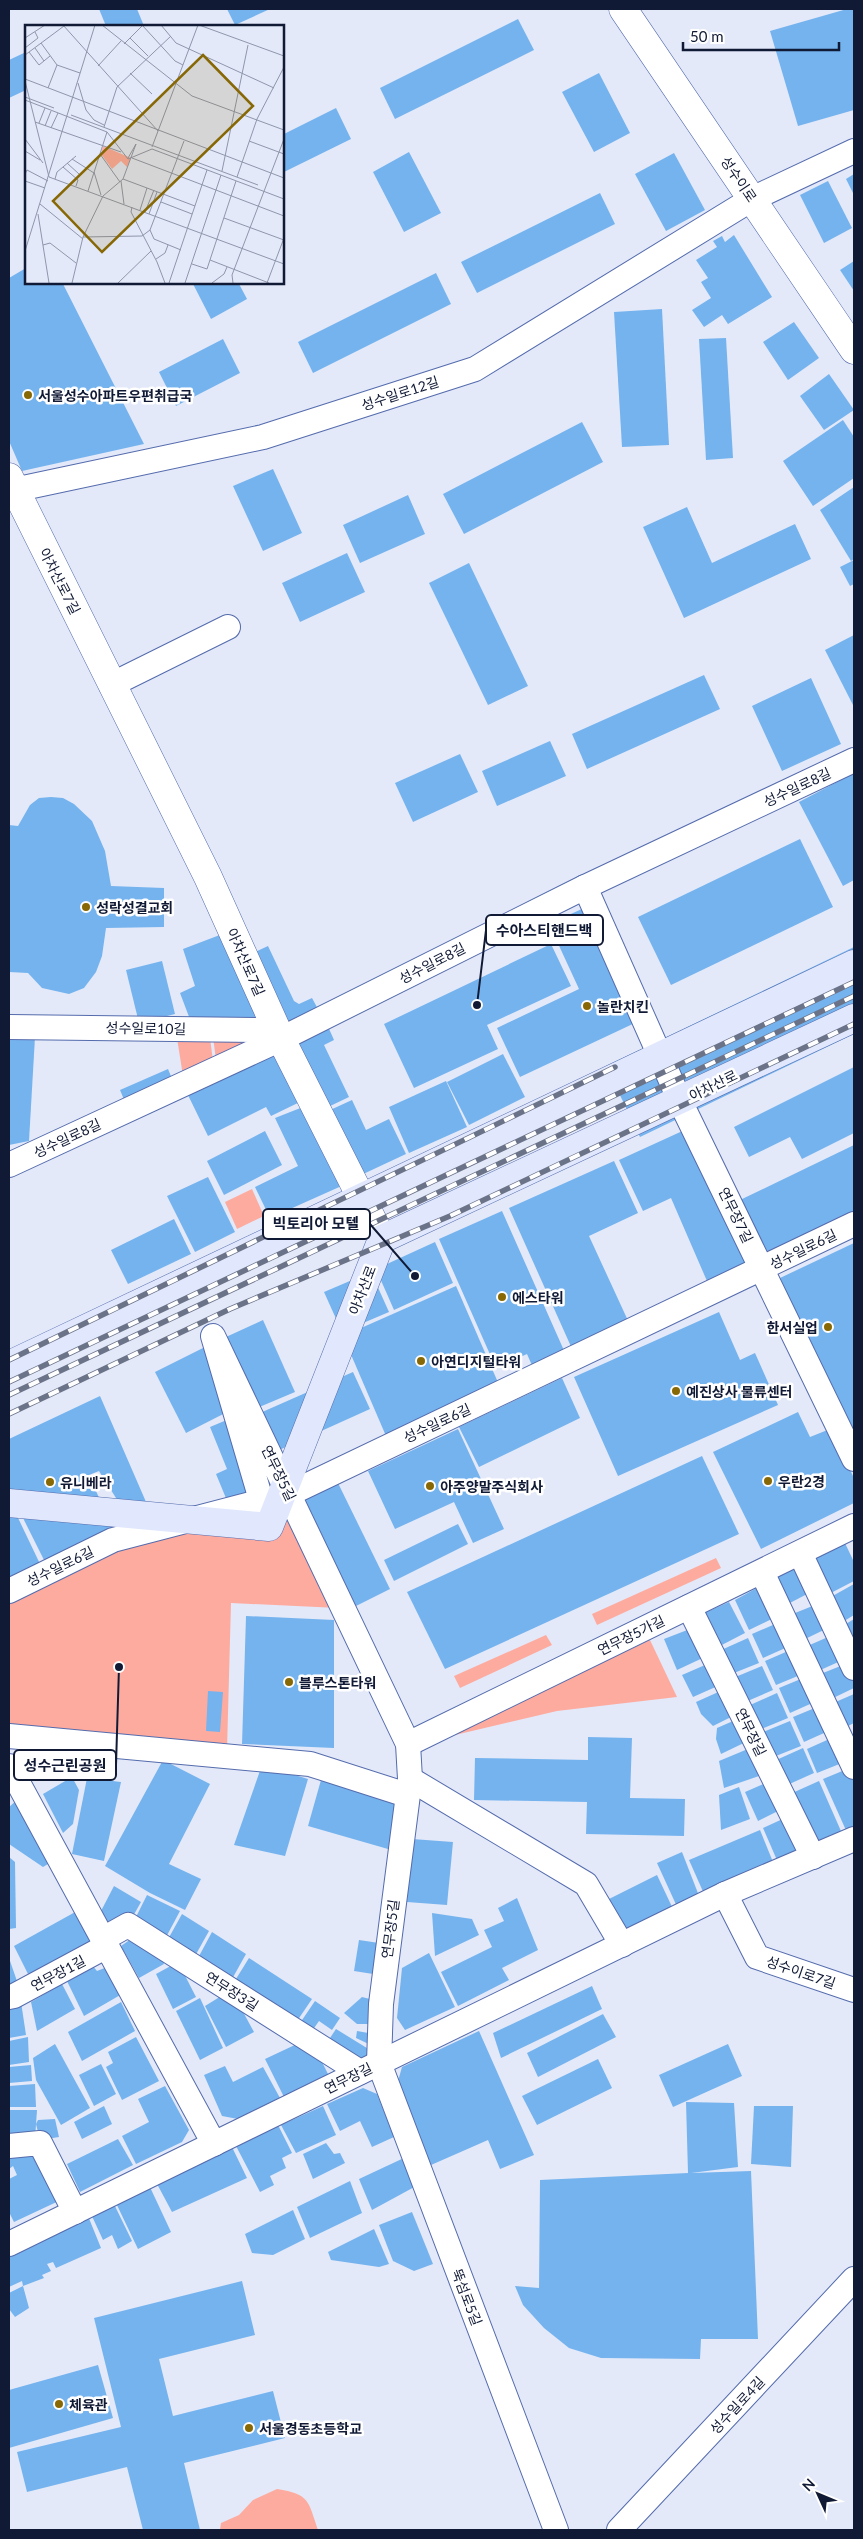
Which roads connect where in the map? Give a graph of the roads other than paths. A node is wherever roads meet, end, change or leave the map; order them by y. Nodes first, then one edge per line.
1 (623, 9) edge
2 (854, 151) edge
3 (752, 199) junction
4 (854, 350) edge
5 (11, 486) edge
6 (228, 627) dead end
7 (111, 685) junction
8 (854, 760) edge
9 (585, 886) junction
10 (854, 964) edge
11 (854, 1018) edge
12 (9, 1026) edge
13 (281, 1039) junction
14 (671, 1078) junction
15 (9, 1165) edge
16 (361, 1198) junction
17 (854, 1224) edge
18 (382, 1239) junction
19 (762, 1269) junction
20 (9, 1365) edge
21 (854, 1459) edge
22 (289, 1494) junction
23 (9, 1503) edge
24 (854, 1526) edge
25 (269, 1527) junction
26 (800, 1553) junction
27 (762, 1572) junction
28 (9, 1591) edge
29 (689, 1607) junction
30 (854, 1668) edge
31 (9, 1736) edge
32 (408, 1744) junction
33 (9, 1766) edge
34 (854, 1767) edge
35 (409, 1787) junction
36 (854, 1839) edge
37 (812, 1857) junction
38 (725, 1894) junction
39 (105, 1943) junction
40 (622, 1945) junction
41 (854, 1990) edge
42 (9, 1997) edge
43 (369, 2068) junction
44 (214, 2144) junction
45 (9, 2146) edge
46 (75, 2212) junction
47 (9, 2244) edge
48 (854, 2279) edge
49 (556, 2530) edge
50 (619, 2530) edge

1 - 3 street, 성수이로
2 - 3 street, 성수일로12길
3 - 4 street, 성수이로
3 - 5 street, 성수일로12길
5 - 7 street, 아차산로7길
6 - 7 street
7 - 13 street, 아차산로7길
8 - 9 street, 성수일로8길
9 - 13 street, 성수일로8길
9 - 14 street, 연무장7길
10 - 14 main road, 아차산로
11 - 14 main road, 아차산로
12 - 13 street, 성수일로10길
13 - 15 street, 성수일로8길
13 - 16 street, 아차산로7길
14 - 16 main road, 아차산로
14 - 18 main road, 아차산로
14 - 19 street, 연무장7길
16 - 18 street, 아차산로7길
16 - 20 main road, 아차산로
17 - 19 street, 성수일로6길
18 - 25 main road, 아차산로
19 - 21 street, 연무장7길
19 - 22 street, 성수일로6길
22 - 25 street, 연무장5길
22 - 28 street, 성수일로6길
22 - 32 street, 연무장5길
23 - 25 main road
24 - 26 street, 연무장5가길
26 - 27 street, 연무장5가길
26 - 30 street
27 - 29 street, 연무장5가길
27 - 34 street
29 - 32 street, 연무장5가길
29 - 37 street, 연무장길
31 - 35 street
32 - 35 street, 연무장5길
33 - 39 street
35 - 40 street
35 - 43 street, 연무장5길
36 - 37 street, 연무장길
37 - 38 street, 연무장길
38 - 40 street, 연무장길
38 - 41 street, 성수이로7길
39 - 42 street, 연무장1길
39 - 43 street, 연무장3길
39 - 44 street
40 - 43 street, 연무장길
43 - 44 street, 연무장길
43 - 49 street, 뚝섬로5길
44 - 46 street, 연무장길
45 - 46 street
46 - 47 street, 연무장길
48 - 50 street, 성수일로4길

